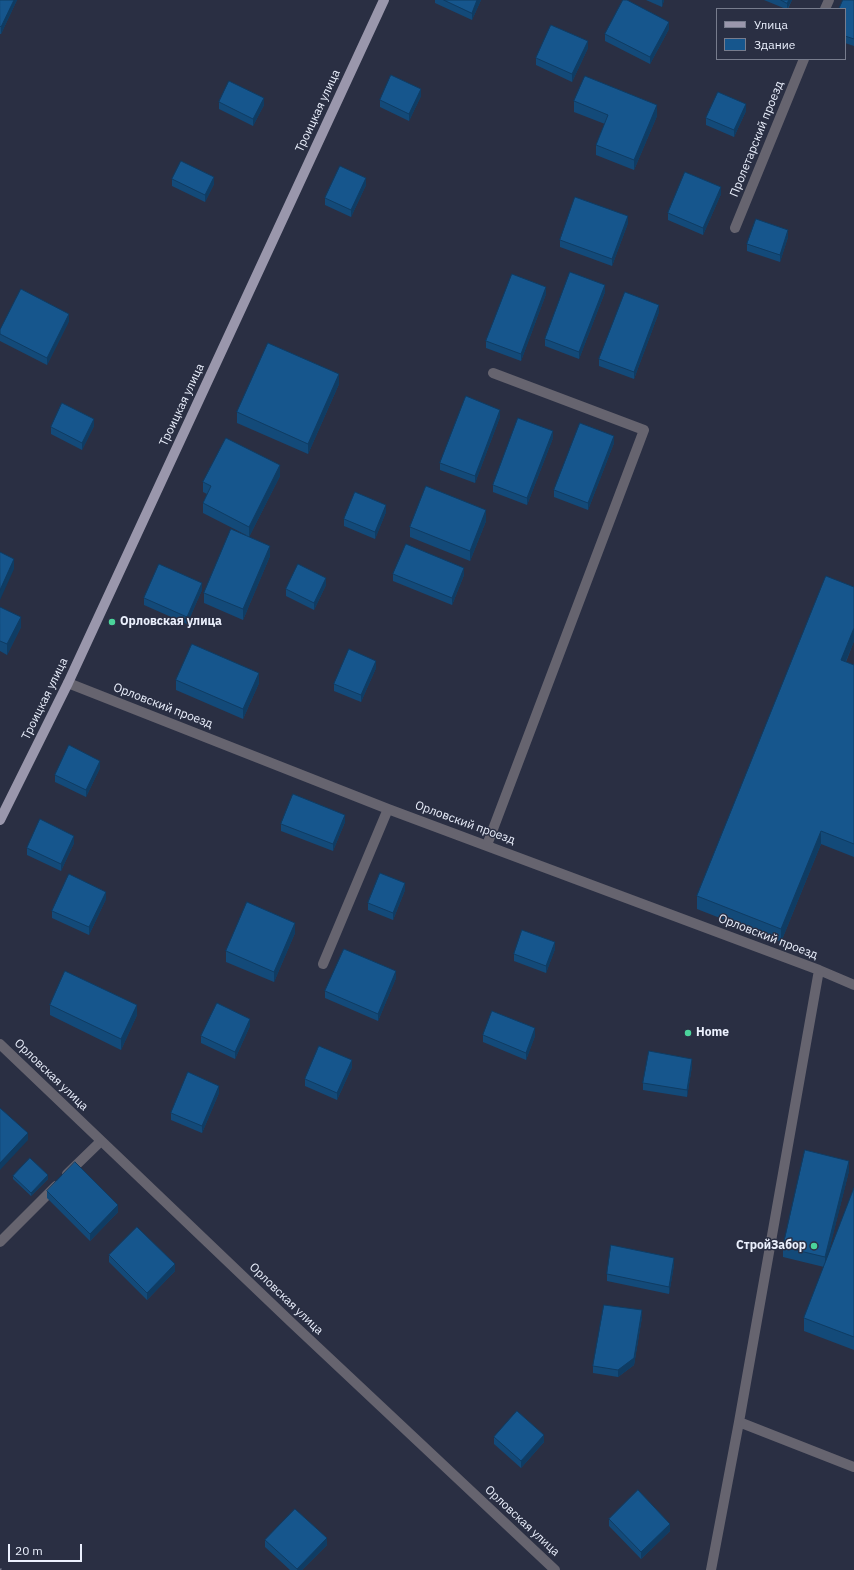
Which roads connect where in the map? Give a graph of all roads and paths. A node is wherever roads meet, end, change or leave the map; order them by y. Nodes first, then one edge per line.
1 (384, 0) edge
2 (804, 60) edge
3 (735, 228) dead end
4 (493, 373) dead end
5 (68, 683) junction
6 (388, 809) junction
7 (0, 820) edge
8 (487, 845) junction
9 (323, 964) dead end
10 (819, 970) junction
11 (854, 985) edge
12 (0, 1044) edge
13 (101, 1140) junction
14 (0, 1242) edge
15 (740, 1422) junction
16 (854, 1467) edge
17 (555, 1570) edge
18 (711, 1570) edge

1 - 5 main road, Троицкая улица
2 - 3 street, Пролетарский проезд
4 - 8 street
5 - 6 street, Орловский проезд
5 - 7 main road, Троицкая улица
6 - 8 street, Орловский проезд
6 - 9 street
8 - 10 street, Орловский проезд
10 - 11 street, Орловский проезд
10 - 15 street
12 - 13 street, Орловская улица
13 - 14 street
13 - 17 street, Орловская улица
15 - 16 street
15 - 18 street

